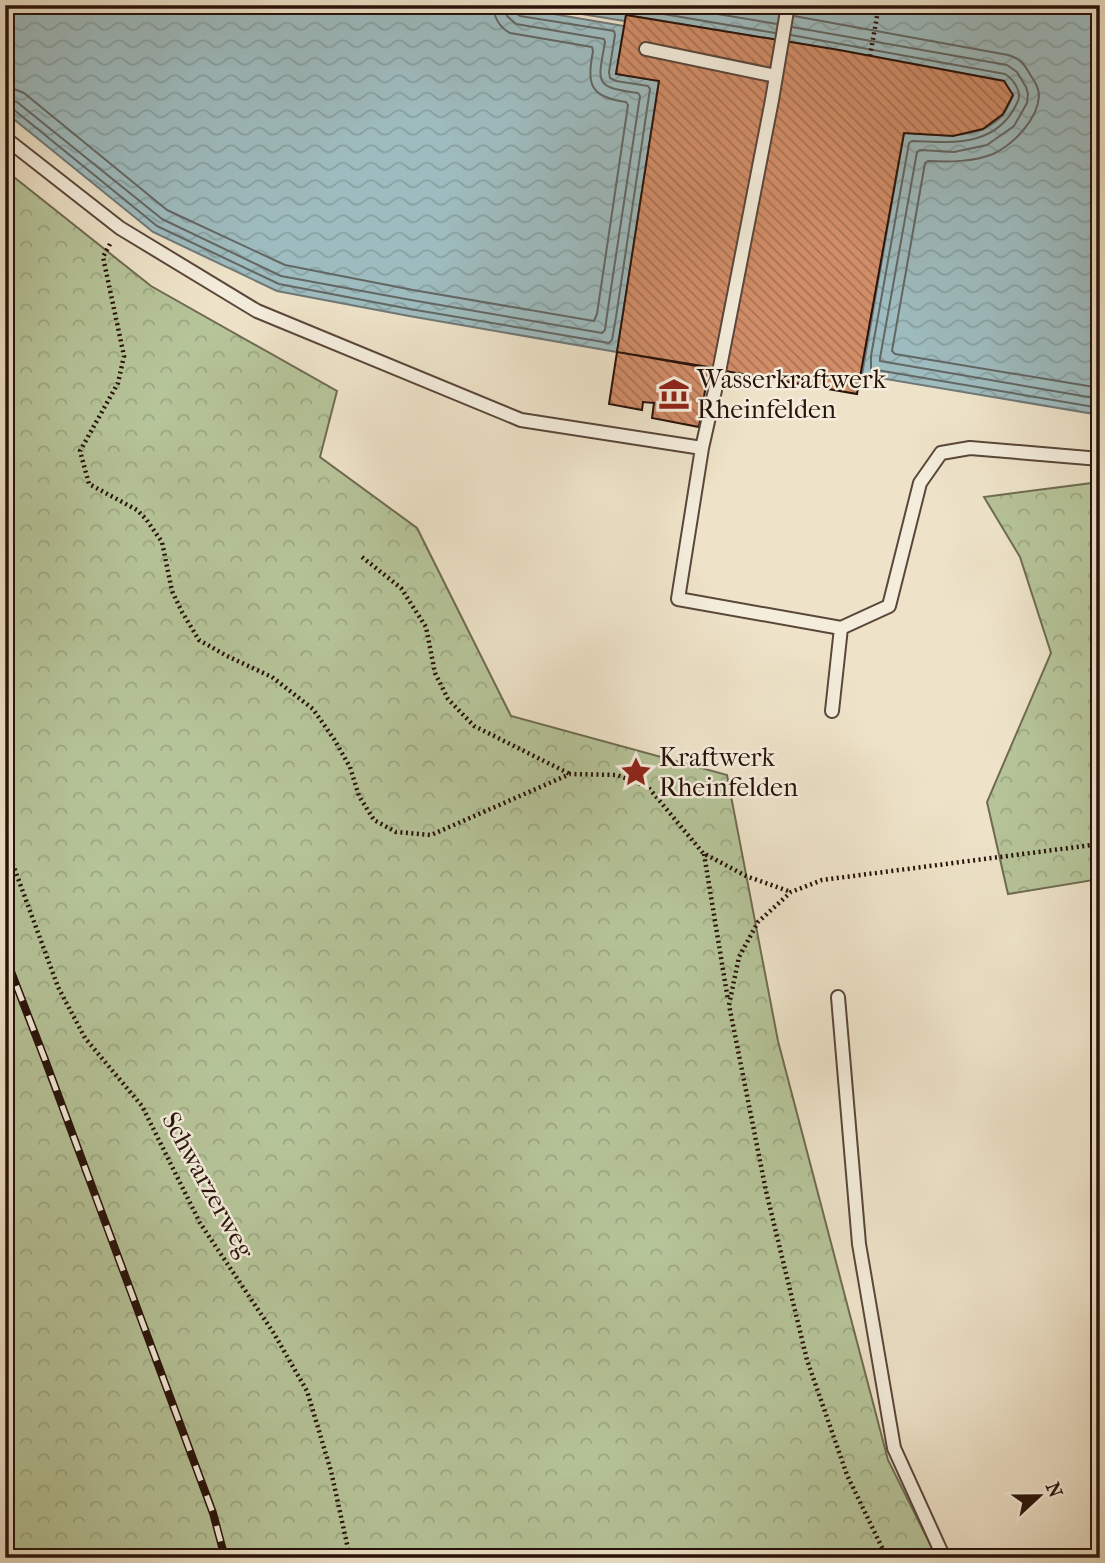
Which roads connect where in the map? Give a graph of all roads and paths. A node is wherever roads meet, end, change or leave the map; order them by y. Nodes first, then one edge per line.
1 (788, 5) edge
2 (879, 5) edge
3 (646, 49) dead end
4 (870, 56) dead end
5 (776, 76) junction
6 (5, 138) edge
7 (120, 228) junction
8 (702, 448) junction
9 (1100, 459) edge
10 (362, 557) dead end
11 (841, 628) junction
12 (832, 711) dead end
13 (570, 774) junction
14 (5, 843) edge
15 (704, 853) junction
16 (791, 892) dead end
17 (838, 997) dead end
18 (729, 1005) dead end
19 (350, 1558) edge
20 (944, 1558) edge

1 - 5 lane
2 - 4 path
3 - 5 lane
5 - 8 lane
6 - 7 lane
7 - 8 lane
7 - 13 path
8 - 11 lane
9 - 11 lane
10 - 13 path
11 - 12 lane
13 - 15 path
14 - 19 path, Schwarzerweg
15 - 16 path
15 - 18 path
17 - 20 lane

